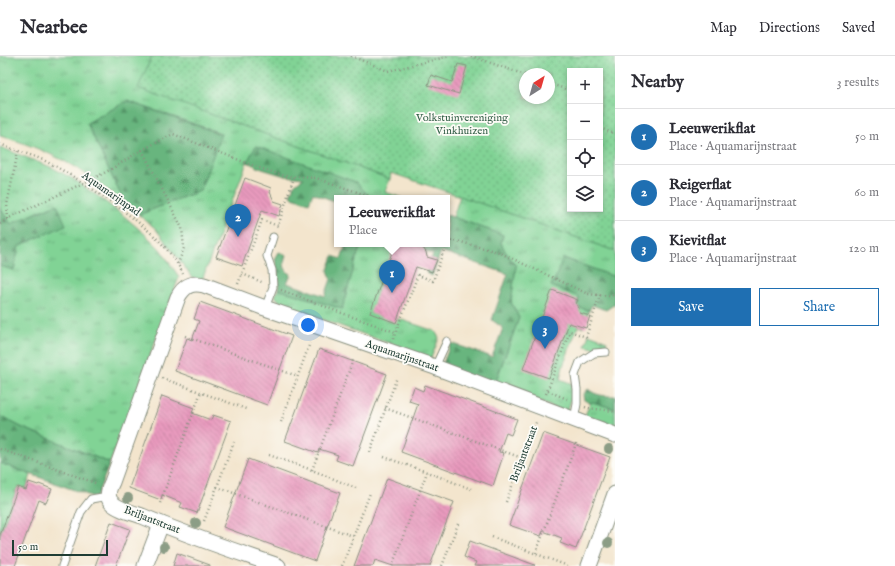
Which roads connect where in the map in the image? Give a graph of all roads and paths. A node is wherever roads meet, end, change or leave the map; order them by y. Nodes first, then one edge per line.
1 (351, 56) edge
2 (450, 56) edge
3 (471, 56) edge
4 (519, 73) edge
5 (555, 85) edge
6 (567, 90) edge
7 (603, 129) edge
8 (615, 134) edge
9 (0, 144) edge
10 (142, 150) junction
11 (18, 151) junction
12 (294, 177) junction
13 (84, 183) junction
14 (366, 195) edge
15 (8, 218) junction
16 (0, 224) edge
17 (273, 237) dead end
18 (450, 242) edge
19 (446, 247) edge
20 (178, 264) junction
21 (242, 274) junction
22 (188, 286) junction
23 (273, 287) junction
24 (237, 288) dead end
25 (600, 295) junction
26 (615, 295) edge
27 (265, 308) junction
28 (395, 332) junction
29 (185, 336) dead end
30 (447, 341) dead end
31 (310, 343) dead end
32 (390, 346) dead end
33 (606, 352) dead end
34 (353, 360) dead end
35 (435, 367) junction
36 (151, 373) junction
37 (297, 376) junction
38 (397, 377) dead end
39 (201, 392) junction
40 (542, 407) junction
41 (386, 408) junction
42 (246, 409) dead end
43 (574, 420) junction
44 (281, 422) dead end
45 (615, 435) edge
46 (577, 441) dead end
47 (234, 442) dead end
48 (0, 449) edge
49 (370, 452) dead end
50 (269, 455) dead end
51 (384, 457) dead end
52 (522, 458) junction
53 (312, 470) junction
54 (427, 472) junction
55 (217, 487) junction
56 (356, 488) dead end
57 (471, 489) dead end
58 (109, 492) junction
59 (370, 493) dead end
60 (615, 494) edge
61 (506, 502) dead end
62 (160, 503) dead end
63 (204, 521) dead end
64 (161, 524) junction
65 (458, 524) dead end
66 (353, 536) junction
67 (492, 537) dead end
68 (536, 553) junction
69 (62, 566) edge
70 (145, 566) edge
71 (278, 566) edge
72 (342, 566) edge
73 (392, 566) edge
74 (442, 566) edge
75 (568, 566) edge
76 (589, 566) edge

1 - 2 path
3 - 4 path
5 - 6 path
7 - 8 path
9 - 11 path, Aquamarijnpad
10 - 12 path
10 - 13 path
10 - 20 path
11 - 13 path, Aquamarijnpad
11 - 15 path
12 - 14 path
12 - 21 path
13 - 15 path
13 - 20 path, Aquamarijnpad
15 - 16 path
17 - 23 lane
18 - 25 path
19 - 28 path
20 - 22 path, Aquamarijnpad
21 - 23 path
21 - 24 path
22 - 27 street, Aquamarijnstraat
22 - 36 street
23 - 27 lane
23 - 28 path
25 - 26 path
25 - 40 path, Briljantstraat
27 - 35 street, Aquamarijnstraat
28 - 32 path
29 - 37 path
30 - 35 lane
31 - 37 path
33 - 43 lane
34 - 53 path
35 - 40 street, Aquamarijnstraat
36 - 39 path
36 - 58 street
37 - 44 path
38 - 41 path
39 - 42 path
39 - 62 path
40 - 43 street, Aquamarijnstraat
40 - 52 path, Briljantstraat
41 - 49 path
41 - 52 path
43 - 45 street, Aquamarijnstraat
46 - 68 path
47 - 55 path
48 - 58 path
50 - 53 path
51 - 54 path
52 - 61 path, Briljantstraat
53 - 56 path
54 - 57 path
54 - 73 path
55 - 63 path
55 - 66 path
58 - 64 street, Briljantstraat
58 - 69 lane
59 - 66 path
60 - 76 street
64 - 70 street
64 - 71 street, Briljantstraat
65 - 74 path
66 - 72 path
67 - 68 path
68 - 75 path

